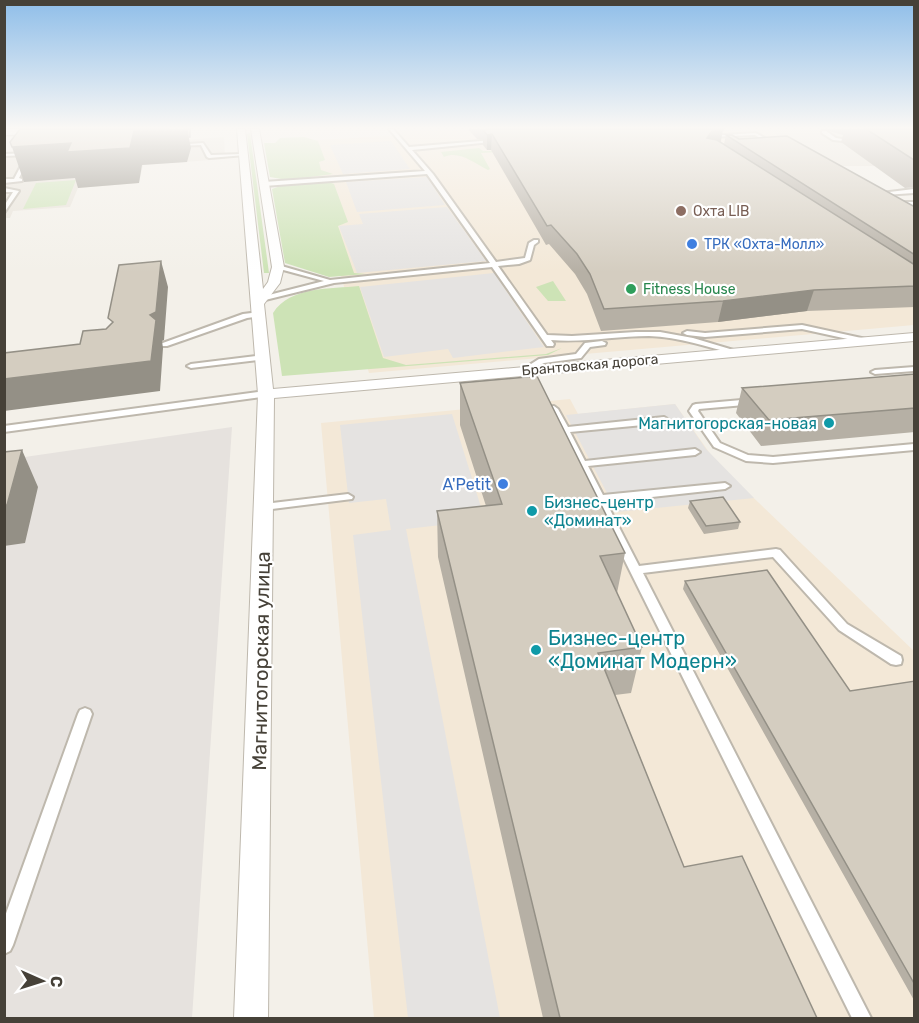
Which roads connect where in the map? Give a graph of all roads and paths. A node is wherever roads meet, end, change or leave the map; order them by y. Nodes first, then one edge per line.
1 (17, 177) edge
2 (245, 177) edge
3 (263, 177) edge
4 (363, 177) edge
5 (431, 177) edge
6 (4, 182) edge
7 (264, 184) junction
8 (4, 189) edge
9 (915, 191) edge
10 (884, 193) edge
11 (904, 204) edge
12 (915, 204) edge
13 (4, 212) edge
14 (536, 241) dead end
15 (495, 265) junction
16 (278, 267) junction
17 (334, 281) junction
18 (259, 306) junction
19 (687, 333) dead end
20 (664, 335) junction
21 (915, 337) edge
22 (866, 341) junction
23 (164, 344) dead end
24 (736, 352) junction
25 (264, 357) junction
26 (192, 366) dead end
27 (915, 369) edge
28 (524, 372) junction
29 (875, 372) dead end
30 (266, 394) junction
31 (765, 401) edge
32 (531, 411) edge
33 (664, 420) dead end
34 (4, 429) edge
35 (564, 430) junction
36 (915, 447) edge
37 (695, 452) dead end
38 (582, 464) junction
39 (725, 486) dead end
40 (348, 497) dead end
41 (600, 500) junction
42 (264, 507) junction
43 (635, 570) junction
44 (896, 660) dead end
45 (85, 714) dead end
46 (4, 945) edge
47 (251, 1018) edge
48 (862, 1018) edge

1 - 6 lane
2 - 18 street, Магнитогорская улица
3 - 7 street
4 - 7 lane
5 - 15 lane
7 - 16 street
8 - 13 lane
9 - 10 lane
11 - 12 lane
14 - 15 lane
15 - 17 lane
15 - 20 lane
16 - 17 lane
16 - 18 street
17 - 18 lane
18 - 23 lane
18 - 25 street, Магнитогорская улица
19 - 22 lane
20 - 24 lane
20 - 28 lane
21 - 22 street, Брантовская дорога
22 - 24 street, Брантовская дорога
24 - 28 street, Брантовская дорога
25 - 26 lane
25 - 30 street, Магнитогорская улица
27 - 29 lane
28 - 30 street, Брантовская дорога
30 - 34 lane
30 - 42 street, Магнитогорская улица
31 - 36 lane
32 - 35 lane
33 - 35 lane
35 - 38 lane
37 - 38 lane
38 - 41 lane
39 - 41 lane
40 - 42 lane
41 - 43 lane
42 - 47 street, Магнитогорская улица
43 - 44 lane
43 - 48 lane
45 - 46 lane

